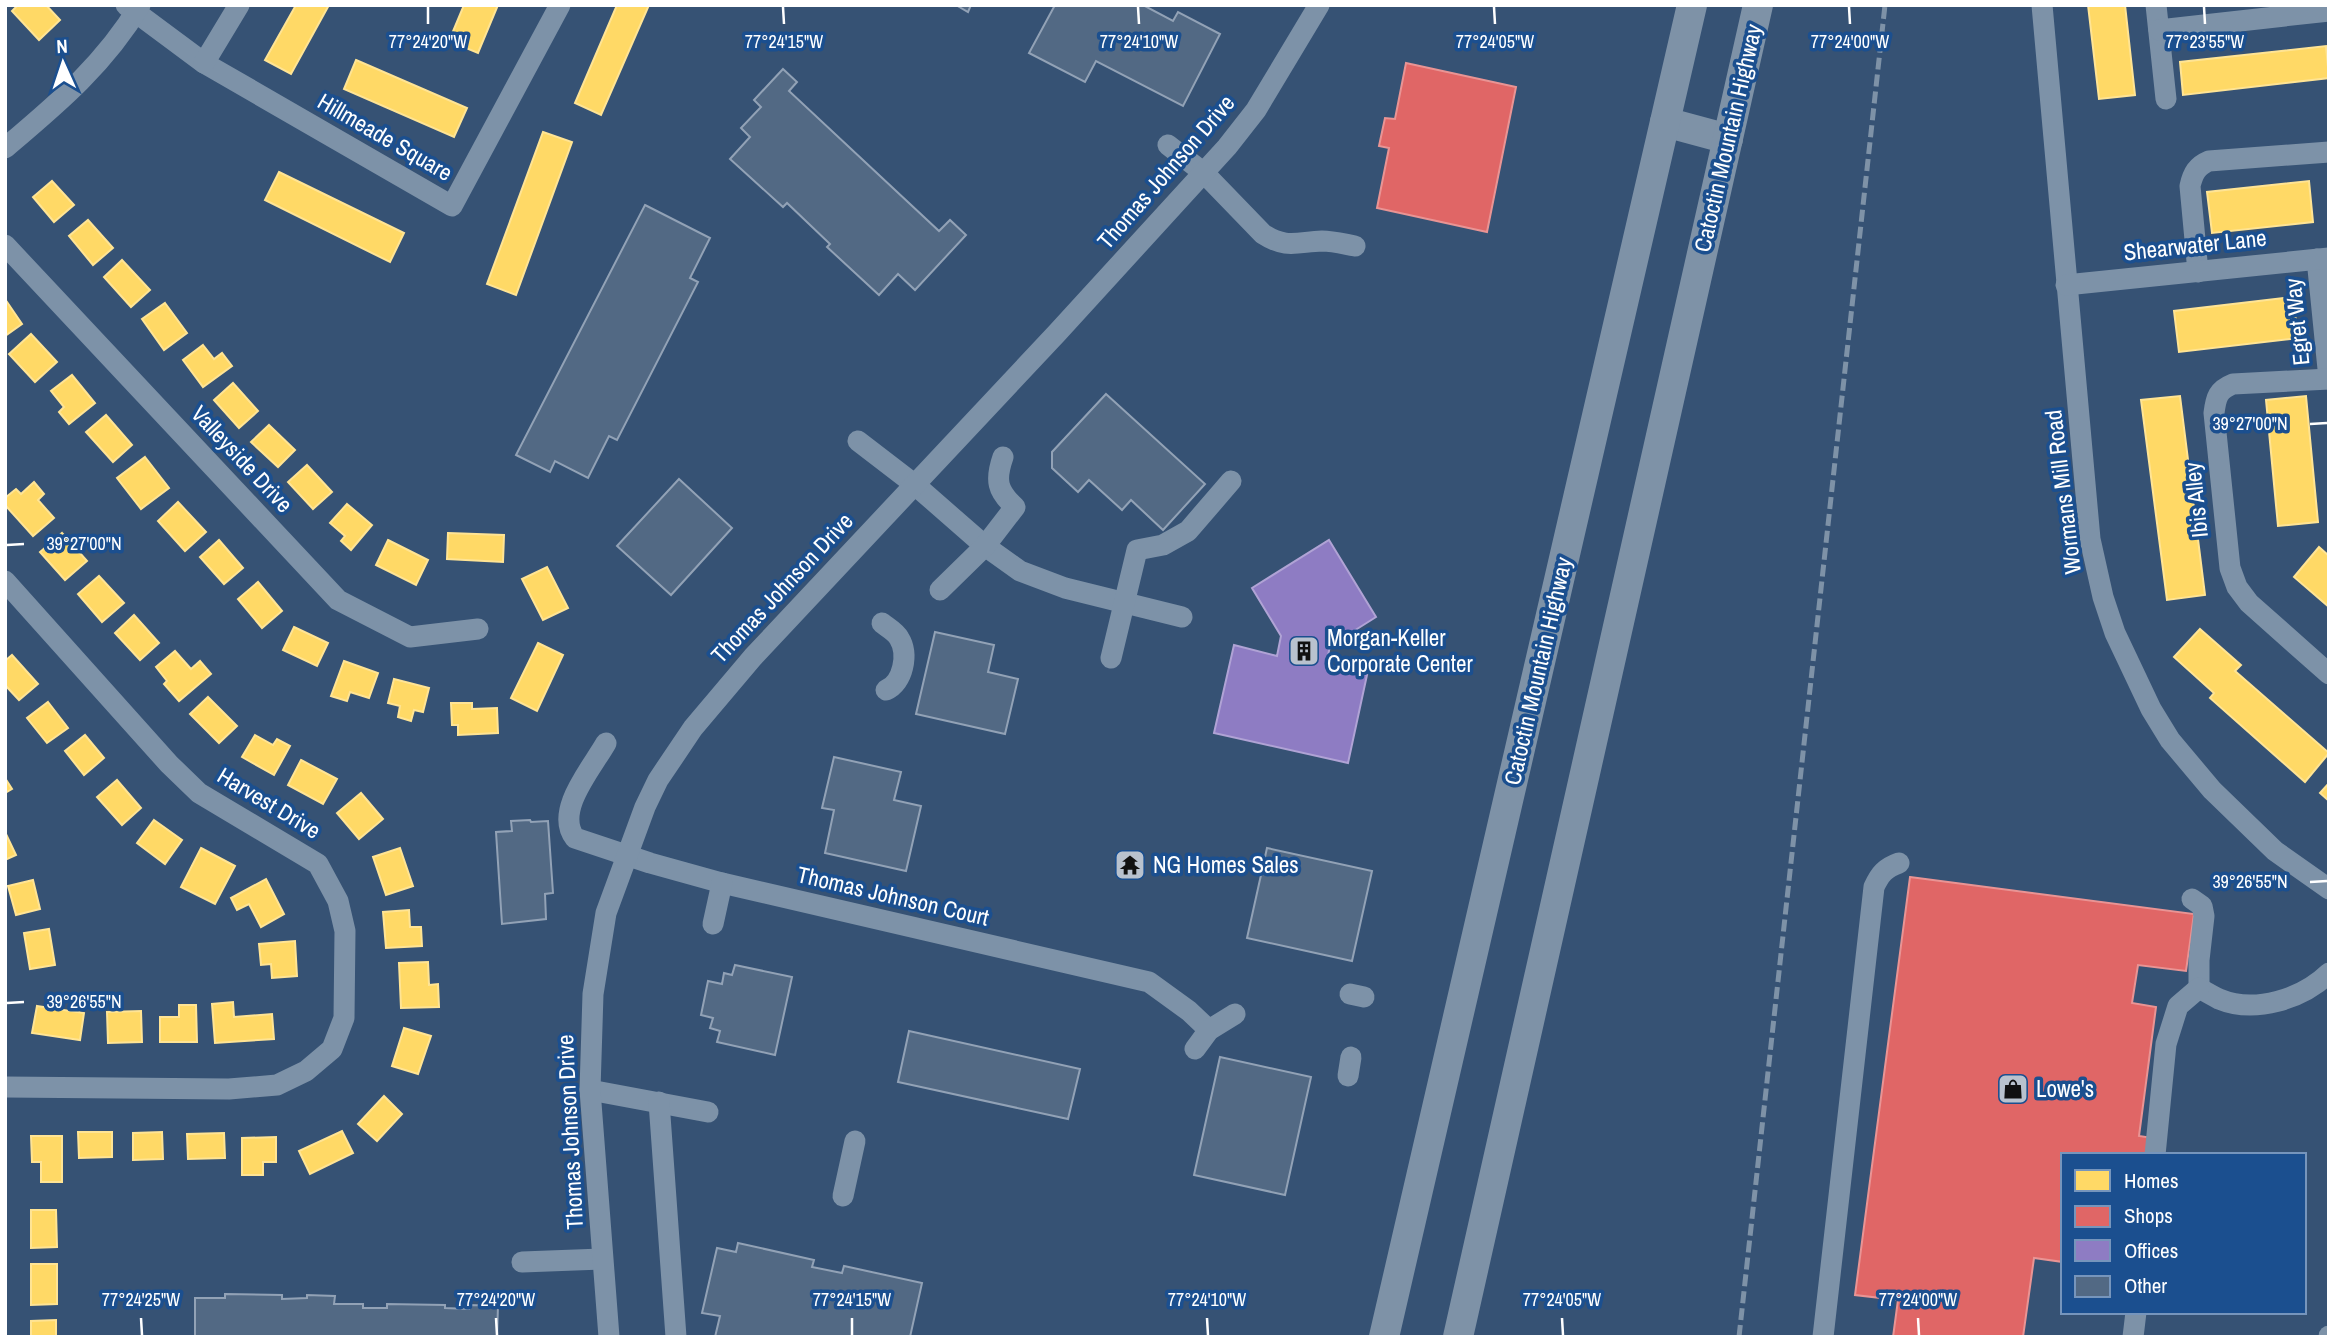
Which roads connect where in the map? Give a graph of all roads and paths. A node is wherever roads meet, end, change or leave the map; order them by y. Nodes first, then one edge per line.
1 (239, 5) edge
2 (560, 5) edge
3 (1319, 5) edge
4 (1692, 5) edge
5 (1758, 5) edge
6 (2042, 5) edge
7 (2156, 5) edge
8 (134, 8) edge
9 (2329, 10) edge
10 (2159, 30) junction
11 (204, 63) junction
12 (2166, 99) dead end
13 (1665, 122) junction
14 (1728, 139) junction
15 (1168, 145) dead end
16 (5, 148) edge
17 (2329, 152) edge
18 (1204, 173) junction
19 (5, 245) edge
20 (1355, 246) dead end
21 (2323, 258) edge
22 (2198, 272) junction
23 (2066, 285) junction
24 (2329, 379) edge
25 (858, 441) dead end
26 (1003, 457) dead end
27 (1231, 481) dead end
28 (914, 484) junction
29 (985, 546) junction
30 (5, 581) edge
31 (940, 590) dead end
32 (1124, 603) junction
33 (1182, 617) dead end
34 (882, 622) dead end
35 (478, 629) dead end
36 (1111, 658) dead end
37 (2329, 674) edge
38 (886, 690) dead end
39 (606, 743) dead end
40 (626, 856) junction
41 (1899, 863) dead end
42 (722, 883) junction
43 (2329, 889) edge
44 (2192, 899) dead end
45 (713, 924) dead end
46 (2329, 973) edge
47 (2199, 988) junction
48 (1235, 1014) dead end
49 (1209, 1030) junction
50 (1195, 1049) dead end
51 (5, 1087) edge
52 (590, 1090) junction
53 (659, 1102) junction
54 (708, 1112) dead end
55 (855, 1141) dead end
56 (2155, 1153) edge
57 (843, 1196) dead end
58 (602, 1259) junction
59 (522, 1262) dead end
60 (2136, 1314) edge
61 (609, 1337) edge
62 (676, 1337) edge
63 (1384, 1337) edge
64 (1458, 1337) edge
65 (1823, 1337) edge
66 (2133, 1337) edge

1 - 11 street
2 - 11 street, Hillmeade Square
3 - 18 street, Thomas Johnson Drive
4 - 13 highway, Catoctin Mountain Highway
5 - 14 highway, Catoctin Mountain Highway
6 - 23 street, Wormans Mill Road
7 - 10 street
8 - 11 street, Hillmeade Square
8 - 16 street
9 - 10 street
10 - 12 street
13 - 14 highway
13 - 63 highway, Catoctin Mountain Highway
14 - 64 highway, Catoctin Mountain Highway
15 - 18 street
17 - 22 street
18 - 20 street
18 - 28 street, Thomas Johnson Drive
19 - 35 street, Valleyside Drive
21 - 22 street, Shearwater Lane
21 - 24 street, Egret Way
22 - 23 street, Shearwater Lane
23 - 43 street, Wormans Mill Road
24 - 37 street, Ibis Alley
25 - 28 street
26 - 29 street
27 - 32 street
28 - 29 street
28 - 40 street, Thomas Johnson Drive
29 - 31 street
29 - 32 street
30 - 51 street, Harvest Drive
32 - 33 street
32 - 36 street
34 - 38 street
39 - 40 street, Thomas Johnson Court
40 - 42 street, Thomas Johnson Court
40 - 52 street, Thomas Johnson Drive
41 - 65 street
42 - 45 street
42 - 49 street, Thomas Johnson Court
44 - 47 street
46 - 47 street
47 - 56 street
48 - 49 street
49 - 50 street
52 - 53 street
52 - 58 street, Thomas Johnson Drive
53 - 54 street
53 - 62 street
55 - 57 street
58 - 59 street
58 - 61 street, Thomas Johnson Drive
60 - 66 street

